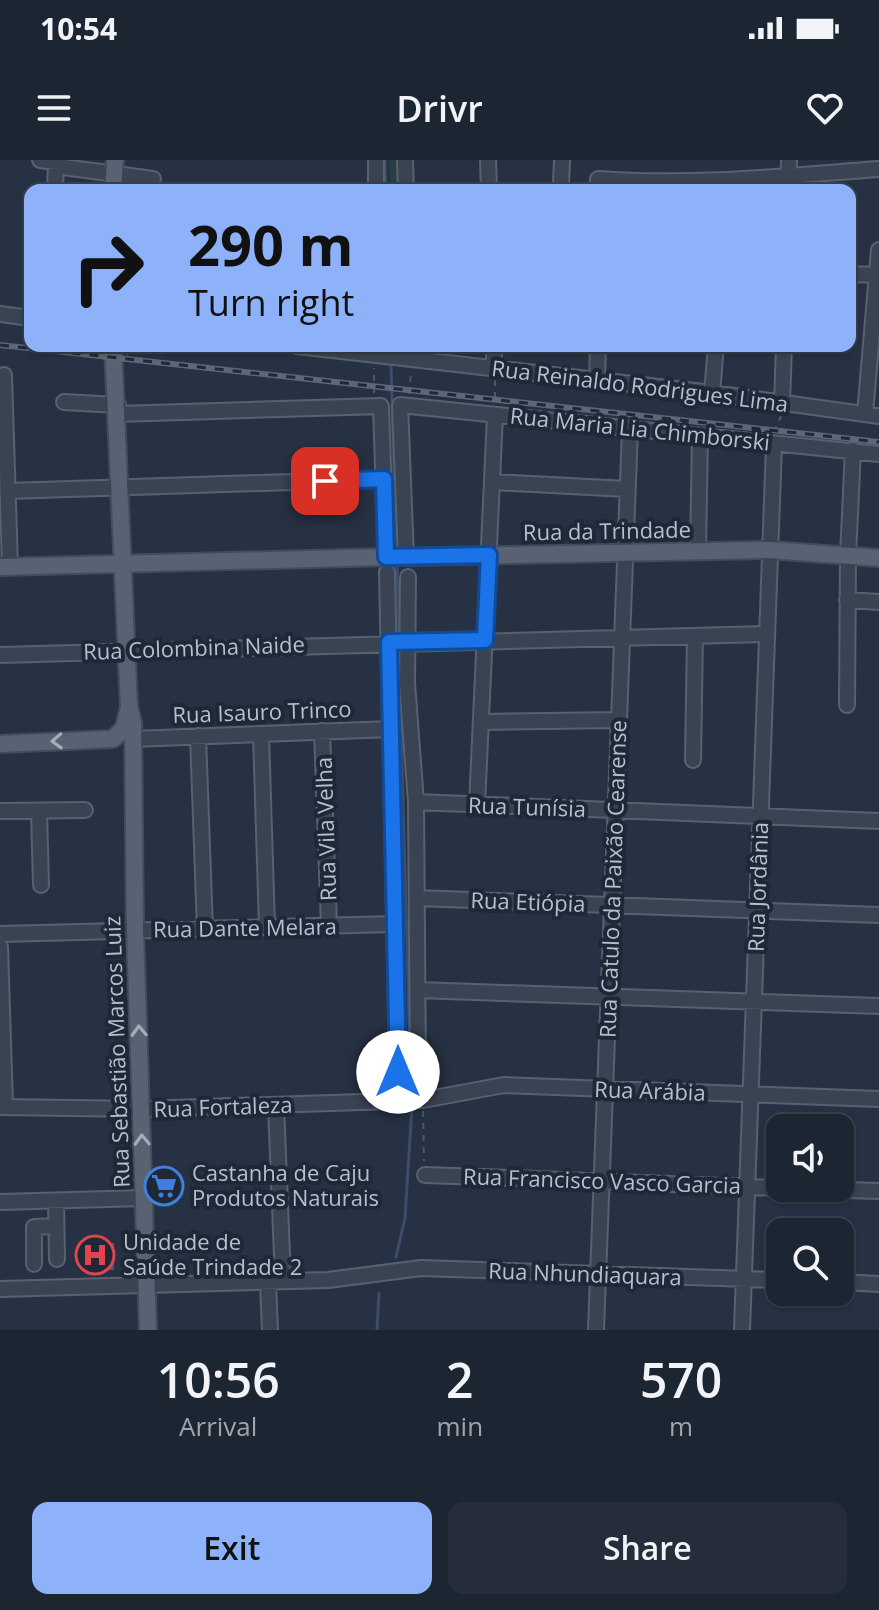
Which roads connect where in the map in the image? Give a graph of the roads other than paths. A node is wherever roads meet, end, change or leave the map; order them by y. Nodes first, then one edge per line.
1 (40, 160) edge
2 (376, 160) edge
3 (405, 160) edge
4 (488, 160) edge
5 (562, 160) edge
6 (789, 160) edge
7 (56, 161) edge
8 (879, 169) edge
9 (114, 175) edge
10 (153, 179) dead end
11 (789, 183) edge
12 (55, 184) edge
13 (376, 184) edge
14 (406, 184) edge
15 (489, 184) edge
16 (561, 184) dead end
17 (598, 184) edge
18 (879, 250) edge
19 (856, 274) edge
20 (877, 275) junction
21 (0, 314) edge
22 (24, 317) edge
23 (113, 352) edge
24 (494, 352) edge
25 (598, 352) edge
26 (715, 352) edge
27 (784, 352) edge
28 (379, 353) edge
29 (407, 354) edge
30 (494, 368) junction
31 (4, 375) dead end
32 (597, 380) junction
33 (712, 393) junction
34 (64, 402) dead end
35 (782, 403) junction
36 (118, 409) junction
37 (495, 415) junction
38 (872, 415) edge
39 (630, 429) junction
40 (700, 436) junction
41 (774, 445) junction
42 (853, 450) junction
43 (879, 454) edge
44 (384, 479) junction
45 (492, 482) junction
46 (121, 487) junction
47 (627, 489) junction
48 (8, 491) junction
49 (770, 550) junction
50 (698, 551) junction
51 (625, 553) junction
52 (489, 555) junction
53 (848, 556) junction
54 (406, 557) junction
55 (879, 558) edge
56 (123, 564) junction
57 (387, 565) junction
58 (5, 567) edge
59 (408, 577) dead end
60 (847, 600) junction
61 (879, 602) edge
62 (767, 634) junction
63 (695, 636) junction
64 (622, 637) junction
65 (485, 640) junction
66 (389, 642) junction
67 (408, 642) junction
68 (126, 651) junction
69 (0, 655) edge
70 (847, 705) dead end
71 (129, 707) junction
72 (619, 720) junction
73 (481, 722) junction
74 (392, 729) junction
75 (322, 731) junction
76 (261, 734) junction
77 (198, 736) junction
78 (113, 739) junction
79 (133, 739) junction
80 (0, 744) edge
81 (693, 760) dead end
82 (131, 772) junction
83 (416, 802) junction
84 (477, 805) junction
85 (85, 810) dead end
86 (615, 810) junction
87 (0, 811) edge
88 (39, 811) junction
89 (761, 816) junction
90 (879, 821) edge
91 (41, 885) dead end
92 (417, 898) junction
93 (612, 905) junction
94 (757, 910) junction
95 (879, 915) edge
96 (395, 924) junction
97 (329, 926) junction
98 (267, 927) junction
99 (205, 929) junction
100 (135, 931) junction
101 (0, 934) edge
102 (0, 946) edge
103 (418, 990) junction
104 (609, 997) junction
105 (754, 1002) junction
106 (879, 1006) edge
107 (418, 1075) dead end
108 (605, 1089) junction
109 (751, 1094) junction
110 (879, 1099) edge
111 (398, 1101) junction
112 (276, 1105) junction
113 (3, 1107) edge
114 (141, 1109) junction
115 (425, 1175) road end
116 (602, 1181) junction
117 (747, 1187) junction
118 (766, 1188) edge
119 (854, 1190) edge
120 (879, 1191) edge
121 (144, 1198) junction
122 (56, 1201) junction
123 (0, 1202) edge
124 (56, 1226) junction
125 (57, 1259) dead end
126 (34, 1264) dead end
127 (598, 1274) junction
128 (744, 1279) junction
129 (766, 1280) edge
130 (275, 1282) junction
131 (854, 1283) edge
132 (879, 1284) edge
133 (147, 1285) junction
134 (0, 1289) edge
135 (148, 1330) edge
136 (270, 1330) edge
137 (596, 1330) edge
138 (742, 1330) edge

1 - 7 street
2 - 13 street
3 - 14 street
4 - 15 street
5 - 16 street
6 - 11 street
7 - 9 street
7 - 12 street
8 - 11 street
9 - 10 street
11 - 17 street
18 - 20 street
19 - 20 street
20 - 38 street
21 - 22 street
23 - 36 main road, Rua Sebastião Marcos Luiz
24 - 30 street
25 - 32 street
26 - 33 street
27 - 35 street
28 - 29 street, Rua Reinaldo Rodrigues Lima
29 - 30 street, Rua Reinaldo Rodrigues Lima
30 - 32 street, Rua Reinaldo Rodrigues Lima
31 - 48 street
32 - 33 street, Rua Reinaldo Rodrigues Lima
33 - 35 street, Rua Reinaldo Rodrigues Lima
34 - 36 street
35 - 38 street, Rua Reinaldo Rodrigues Lima
36 - 44 street
36 - 46 main road, Rua Sebastião Marcos Luiz
37 - 39 street, Rua Maria Lia Chimborski
37 - 45 street
37 - 54 street, Rua Maria Lia Chimborski
39 - 40 street, Rua Maria Lia Chimborski
39 - 47 street, Rua Catulo da Paixão Cearense
40 - 41 street, Rua Maria Lia Chimborski
40 - 50 street
41 - 42 street, Rua Maria Lia Chimborski
41 - 49 street, Rua Jordânia
42 - 43 street, Rua Maria Lia Chimborski
42 - 53 street
44 - 46 street
44 - 57 street
45 - 47 street
45 - 52 street
46 - 48 street
46 - 56 main road, Rua Sebastião Marcos Luiz
47 - 51 street, Rua Catulo da Paixão Cearense
48 - 58 street
49 - 50 main road, Rua da Trindade
49 - 53 main road, Rua da Trindade
49 - 62 street, Rua Jordânia
50 - 51 main road, Rua da Trindade
51 - 52 main road, Rua da Trindade
51 - 64 street, Rua Catulo da Paixão Cearense
52 - 54 main road, Rua da Trindade
52 - 65 street
53 - 55 main road, Rua da Trindade
53 - 60 street
54 - 57 street, Rua da Trindade
56 - 57 main road, Rua da Trindade
56 - 58 main road, Rua da Trindade
56 - 68 main road, Rua Sebastião Marcos Luiz
57 - 66 street
59 - 67 street
60 - 61 street
60 - 70 street
62 - 63 street, Rua Colombina Naide
62 - 89 street, Rua Jordânia
63 - 64 street, Rua Colombina Naide
63 - 81 street
64 - 65 street, Rua Colombina Naide
64 - 72 street, Rua Catulo da Paixão Cearense
65 - 67 street, Rua Colombina Naide
65 - 73 street
66 - 67 street, Rua Colombina Naide
66 - 68 street, Rua Colombina Naide
66 - 74 street
67 - 83 street
68 - 69 street, Rua Colombina Naide
68 - 71 main road, Rua Sebastião Marcos Luiz
71 - 78 main road, Rua Sebastião Marcos Luiz
71 - 79 main road, Rua Sebastião Marcos Luiz
72 - 73 street
72 - 86 street, Rua Catulo da Paixão Cearense
73 - 84 street
74 - 75 street, Rua Isauro Trinco
74 - 96 street
75 - 76 street, Rua Isauro Trinco
75 - 97 street, Rua Vila Velha
76 - 77 street, Rua Isauro Trinco
76 - 98 street
77 - 79 street, Rua Isauro Trinco
77 - 99 street
78 -> 80 main road
78 - 82 main road, Rua Sebastião Marcos Luiz
79 - 82 main road, Rua Sebastião Marcos Luiz
82 - 100 main road, Rua Sebastião Marcos Luiz
83 - 84 street, Rua Tunísia
83 - 92 street
84 - 86 street, Rua Tunísia
85 - 88 street
86 - 89 street, Rua Tunísia
86 - 93 street, Rua Catulo da Paixão Cearense
87 - 88 street
88 - 91 street
89 - 90 street, Rua Tunísia
89 - 94 street, Rua Jordânia
92 - 93 street, Rua Etiópia
92 - 103 street
93 - 94 street, Rua Etiópia
93 - 104 street, Rua Catulo da Paixão Cearense
94 - 95 street, Rua Etiópia
94 - 105 street, Rua Jordânia
96 - 97 street, Rua Dante Melara
96 - 111 street
97 - 98 street, Rua Dante Melara
98 - 99 street, Rua Dante Melara
99 - 100 street, Rua Dante Melara
100 - 101 street, Rua Dante Melara
114 -> 100 main road, Rua Sebastião Marcos Luiz
102 - 113 street
103 - 104 street
103 - 107 street
104 - 105 street
104 - 108 street, Rua Catulo da Paixão Cearense
105 - 106 street
105 - 109 street, Rua Jordânia
108 - 109 street, Rua Arábia
108 - 111 street, Rua Arábia
108 - 116 street, Rua Catulo da Paixão Cearense
109 - 110 street, Rua Arábia
109 - 117 street, Rua Jordânia
111 - 112 street, Rua Fortaleza
112 - 114 street, Rua Fortaleza
112 - 130 street
113 - 114 street, Rua Fortaleza
121 -> 114 main road, Rua Sebastião Marcos Luiz
115 - 116 street, Rua Francisco Vasco Garcia
116 - 117 street, Rua Francisco Vasco Garcia
116 - 127 street, Rua Catulo da Paixão Cearense
117 - 118 street, Rua Francisco Vasco Garcia
117 - 128 street, Rua Jordânia
119 - 120 street, Rua Francisco Vasco Garcia
121 - 122 street
121 - 133 main road, Rua Sebastião Marcos Luiz
122 - 123 street
122 - 124 street
124 - 125 street
124 - 126 street
127 - 128 street, Rua Nhundiaquara
127 - 130 street, Rua Nhundiaquara
127 - 137 street, Rua Catulo da Paixão Cearense
128 - 129 street, Rua Nhundiaquara
128 - 138 street, Rua Jordânia
130 - 133 street, Rua Nhundiaquara
130 - 136 street
131 - 132 street
133 - 134 street, Rua Nhundiaquara
133 - 135 main road, Rua Sebastião Marcos Luiz

